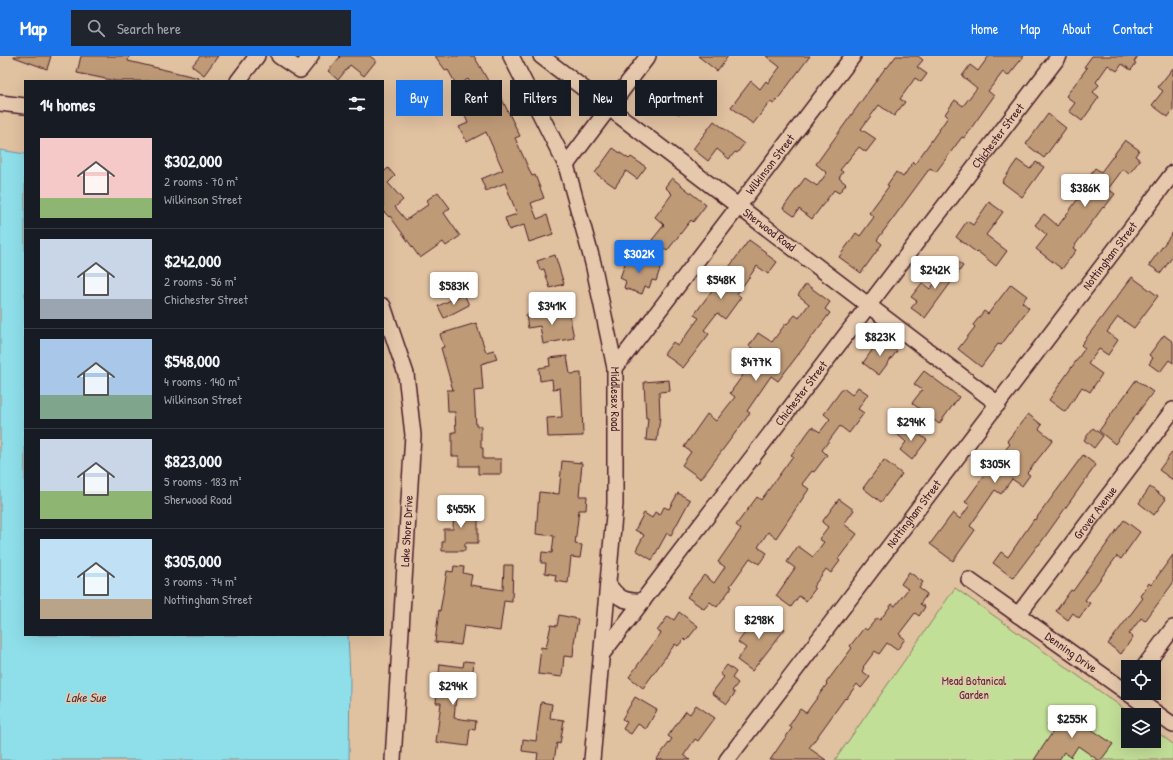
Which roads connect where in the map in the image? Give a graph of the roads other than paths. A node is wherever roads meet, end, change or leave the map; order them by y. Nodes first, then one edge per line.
1 (258, 56) edge
2 (279, 56) edge
3 (311, 56) edge
4 (511, 56) edge
5 (541, 56) edge
6 (648, 56) edge
7 (853, 56) edge
8 (1059, 56) edge
9 (239, 80) edge
10 (627, 83) edge
11 (579, 85) edge
12 (0, 103) edge
13 (24, 106) edge
14 (602, 116) edge
15 (619, 116) edge
16 (566, 165) junction
17 (1173, 173) edge
18 (738, 207) junction
19 (868, 305) junction
20 (384, 309) edge
21 (616, 368) junction
22 (998, 404) junction
23 (1173, 410) edge
24 (969, 580) dead end
25 (608, 584) junction
26 (643, 600) junction
27 (1018, 615) junction
28 (1173, 628) edge
29 (602, 654) junction
30 (1149, 660) edge
31 (1121, 686) edge
32 (1140, 700) edge
33 (1173, 725) edge
34 (393, 760) edge
35 (592, 760) edge
36 (727, 760) edge

1 - 9 street
2 - 3 street
4 - 16 street, Middlesex Road
5 - 11 street, Sherwood Road
6 - 10 street
7 - 18 street, Wilkinson Street
8 - 19 street, Chichester Street
12 - 13 street
14 - 16 street
15 - 18 street, Sherwood Road
16 - 21 street, Middlesex Road
17 - 22 street, Nottingham Street
18 - 19 street, Sherwood Road
18 - 21 street, Wilkinson Street
19 - 22 street, Sherwood Road
19 - 26 street, Chichester Street
20 - 34 street, Lake Shore Drive
21 - 25 street, Middlesex Road
22 - 36 street, Nottingham Street
23 - 27 street, Grover Avenue
24 - 27 street, Denning Drive
25 - 26 street
25 - 29 street, Middlesex Road
26 - 29 street, Chichester Street
27 - 31 street, Denning Drive
28 - 30 street
29 - 35 street, Middlesex Road
32 - 33 street, Denning Drive

